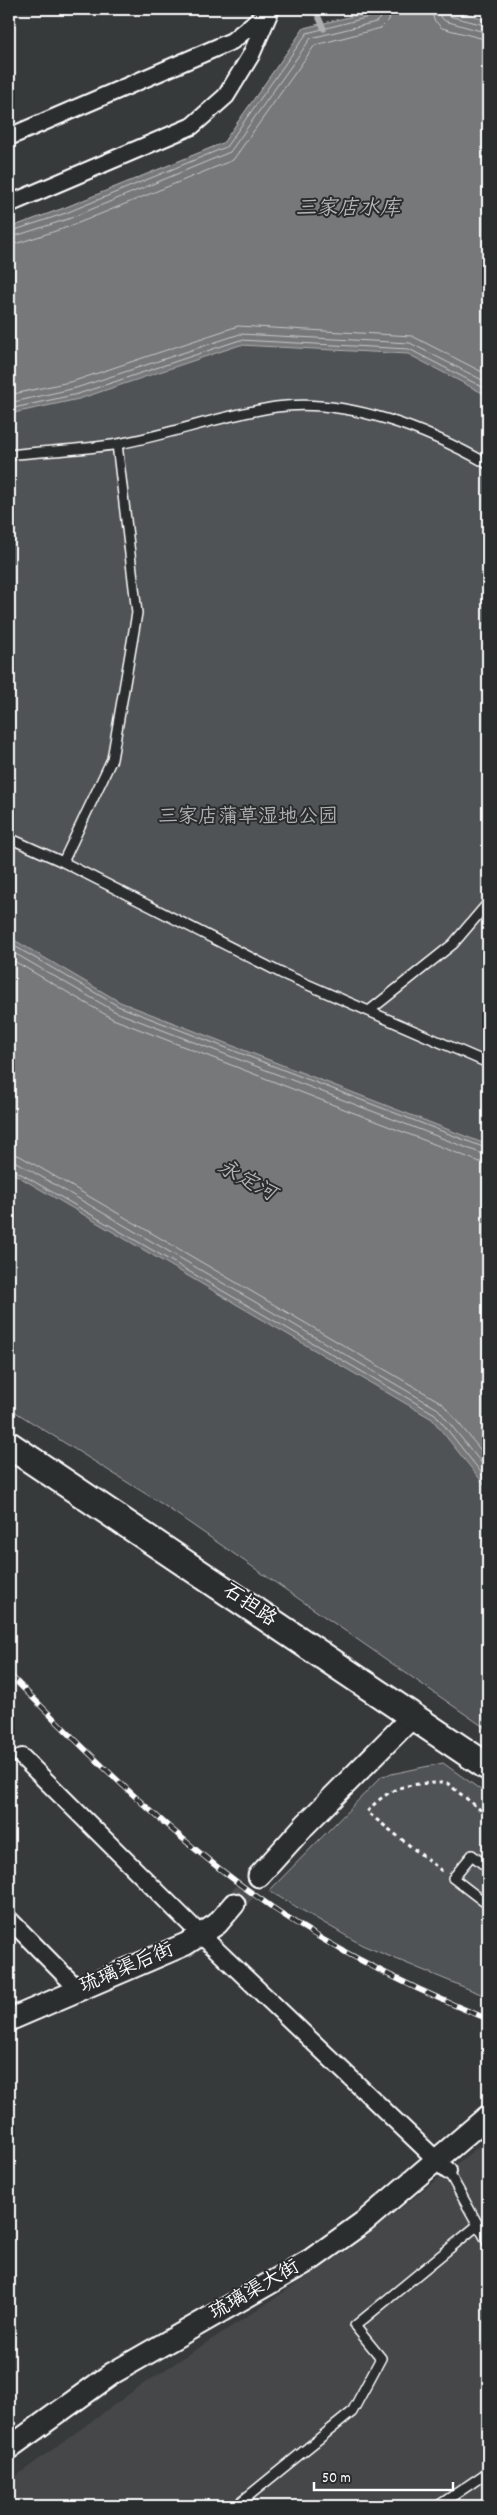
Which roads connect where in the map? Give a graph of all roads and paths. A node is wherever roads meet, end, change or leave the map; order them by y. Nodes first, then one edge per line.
1 (272, 9) edge
2 (9, 137) edge
3 (9, 204) edge
4 (117, 444) junction
5 (9, 455) edge
6 (488, 464) edge
7 (9, 838) edge
8 (63, 862) junction
9 (488, 903) edge
10 (369, 1011) junction
11 (488, 1063) edge
12 (9, 1445) edge
13 (414, 1716) junction
14 (22, 1757) dead end
15 (488, 1767) edge
16 (488, 1816) edge
17 (488, 1866) edge
18 (259, 1876) tunnel mouth
19 (453, 1878) junction
20 (488, 1903) edge
21 (234, 1904) tunnel mouth
22 (9, 1918) edge
23 (201, 1935) junction
24 (79, 1990) junction
25 (9, 2020) edge
26 (488, 2116) edge
27 (443, 2165) junction
28 (478, 2225) junction
29 (488, 2243) edge
30 (9, 2448) edge
31 (488, 2472) edge
32 (236, 2506) edge
33 (438, 2506) edge

1 - 2 street
1 - 3 street
4 - 5 lane
4 - 6 lane
4 - 8 lane
7 - 8 lane
8 - 10 lane
9 - 10 lane
10 - 11 lane
12 - 13 main road, 石担路
13 - 15 main road, 石担路
13 - 18 street
14 - 23 street
16 - 19 path
17 - 19 lane
19 - 20 lane
21 - 23 street, 琉璃渠后街
22 - 24 street
23 - 24 street, 琉璃渠后街
23 - 27 street
24 - 25 street, 琉璃渠后街
26 - 27 street, 琉璃渠大街
27 - 28 lane
27 - 30 street, 琉璃渠大街
28 - 29 lane
28 - 32 lane
31 - 33 lane

